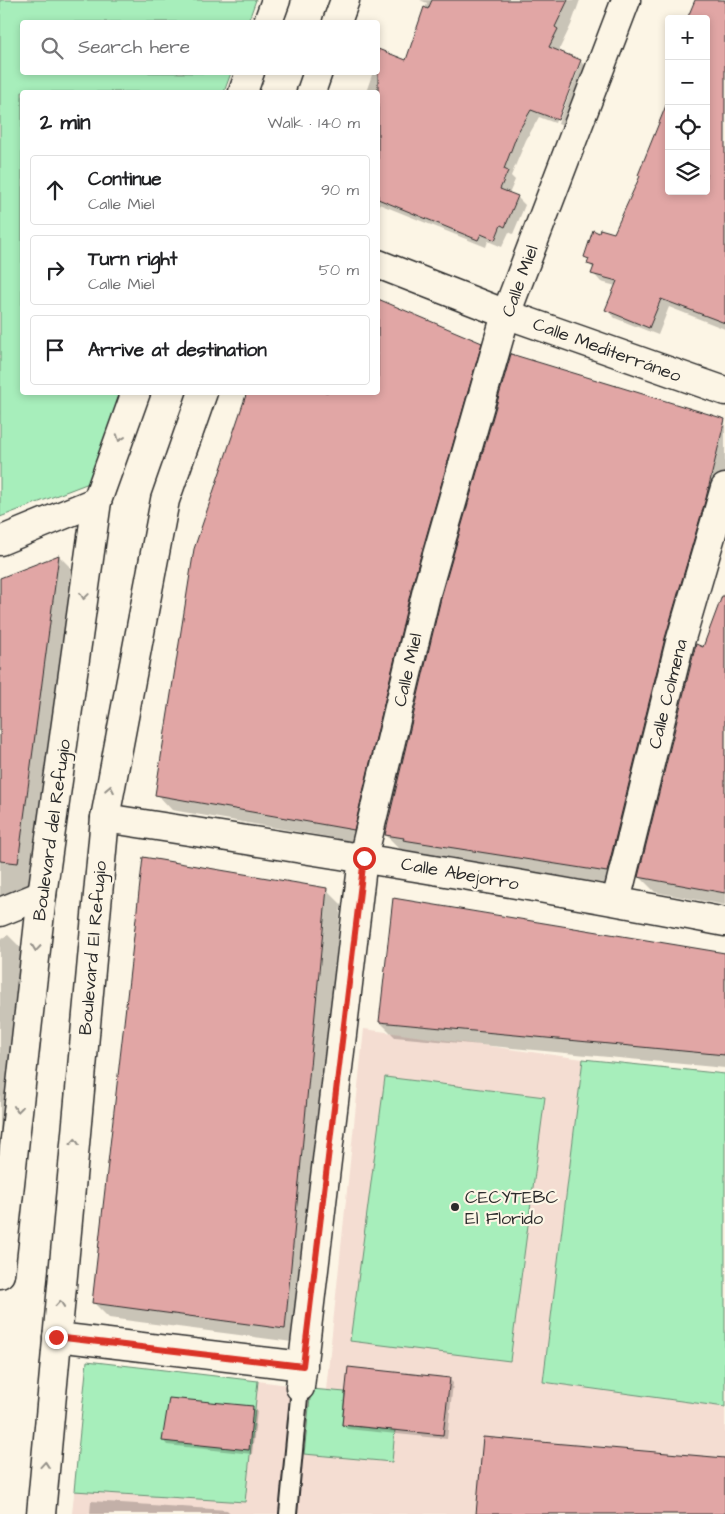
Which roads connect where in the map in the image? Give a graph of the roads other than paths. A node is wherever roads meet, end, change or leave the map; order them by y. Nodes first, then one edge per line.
1 (276, 0) edge
2 (345, 0) edge
3 (626, 0) edge
4 (269, 20) edge
5 (338, 20) edge
6 (249, 75) edge
7 (317, 75) edge
8 (244, 90) edge
9 (312, 90) edge
10 (380, 265) edge
11 (506, 314) junction
12 (725, 391) edge
13 (135, 395) edge
14 (202, 395) edge
15 (725, 488) edge
16 (97, 501) junction
17 (0, 541) edge
18 (105, 818) junction
19 (364, 858) junction
20 (42, 895) junction
21 (616, 901) junction
22 (0, 912) edge
23 (725, 922) edge
24 (0, 1265) edge
25 (56, 1337) junction
26 (302, 1377) junction
27 (40, 1514) edge
28 (288, 1514) edge

1 - 4 street
2 - 5 street
3 - 11 street, Calle Miel
6 - 8 street
7 - 9 street
10 - 11 street, Calle Mediterráneo
11 - 12 street, Calle Mediterráneo
11 - 19 street, Calle Miel
13 -> 16 street, Boulevard del Refugio
18 -> 14 street, Boulevard El Refugio
15 - 21 street, Calle Colmena
16 - 17 street
16 -> 20 street, Boulevard del Refugio
18 - 19 street, Calle Abejorro
25 -> 18 street, Boulevard El Refugio
19 - 21 street, Calle Abejorro
19 - 26 street, Calle Miel
20 - 22 street
20 -> 24 street, Boulevard del Refugio
21 - 23 street, Calle Abejorro
25 - 26 street
27 -> 25 street, Boulevard El Refugio
26 - 28 lane

